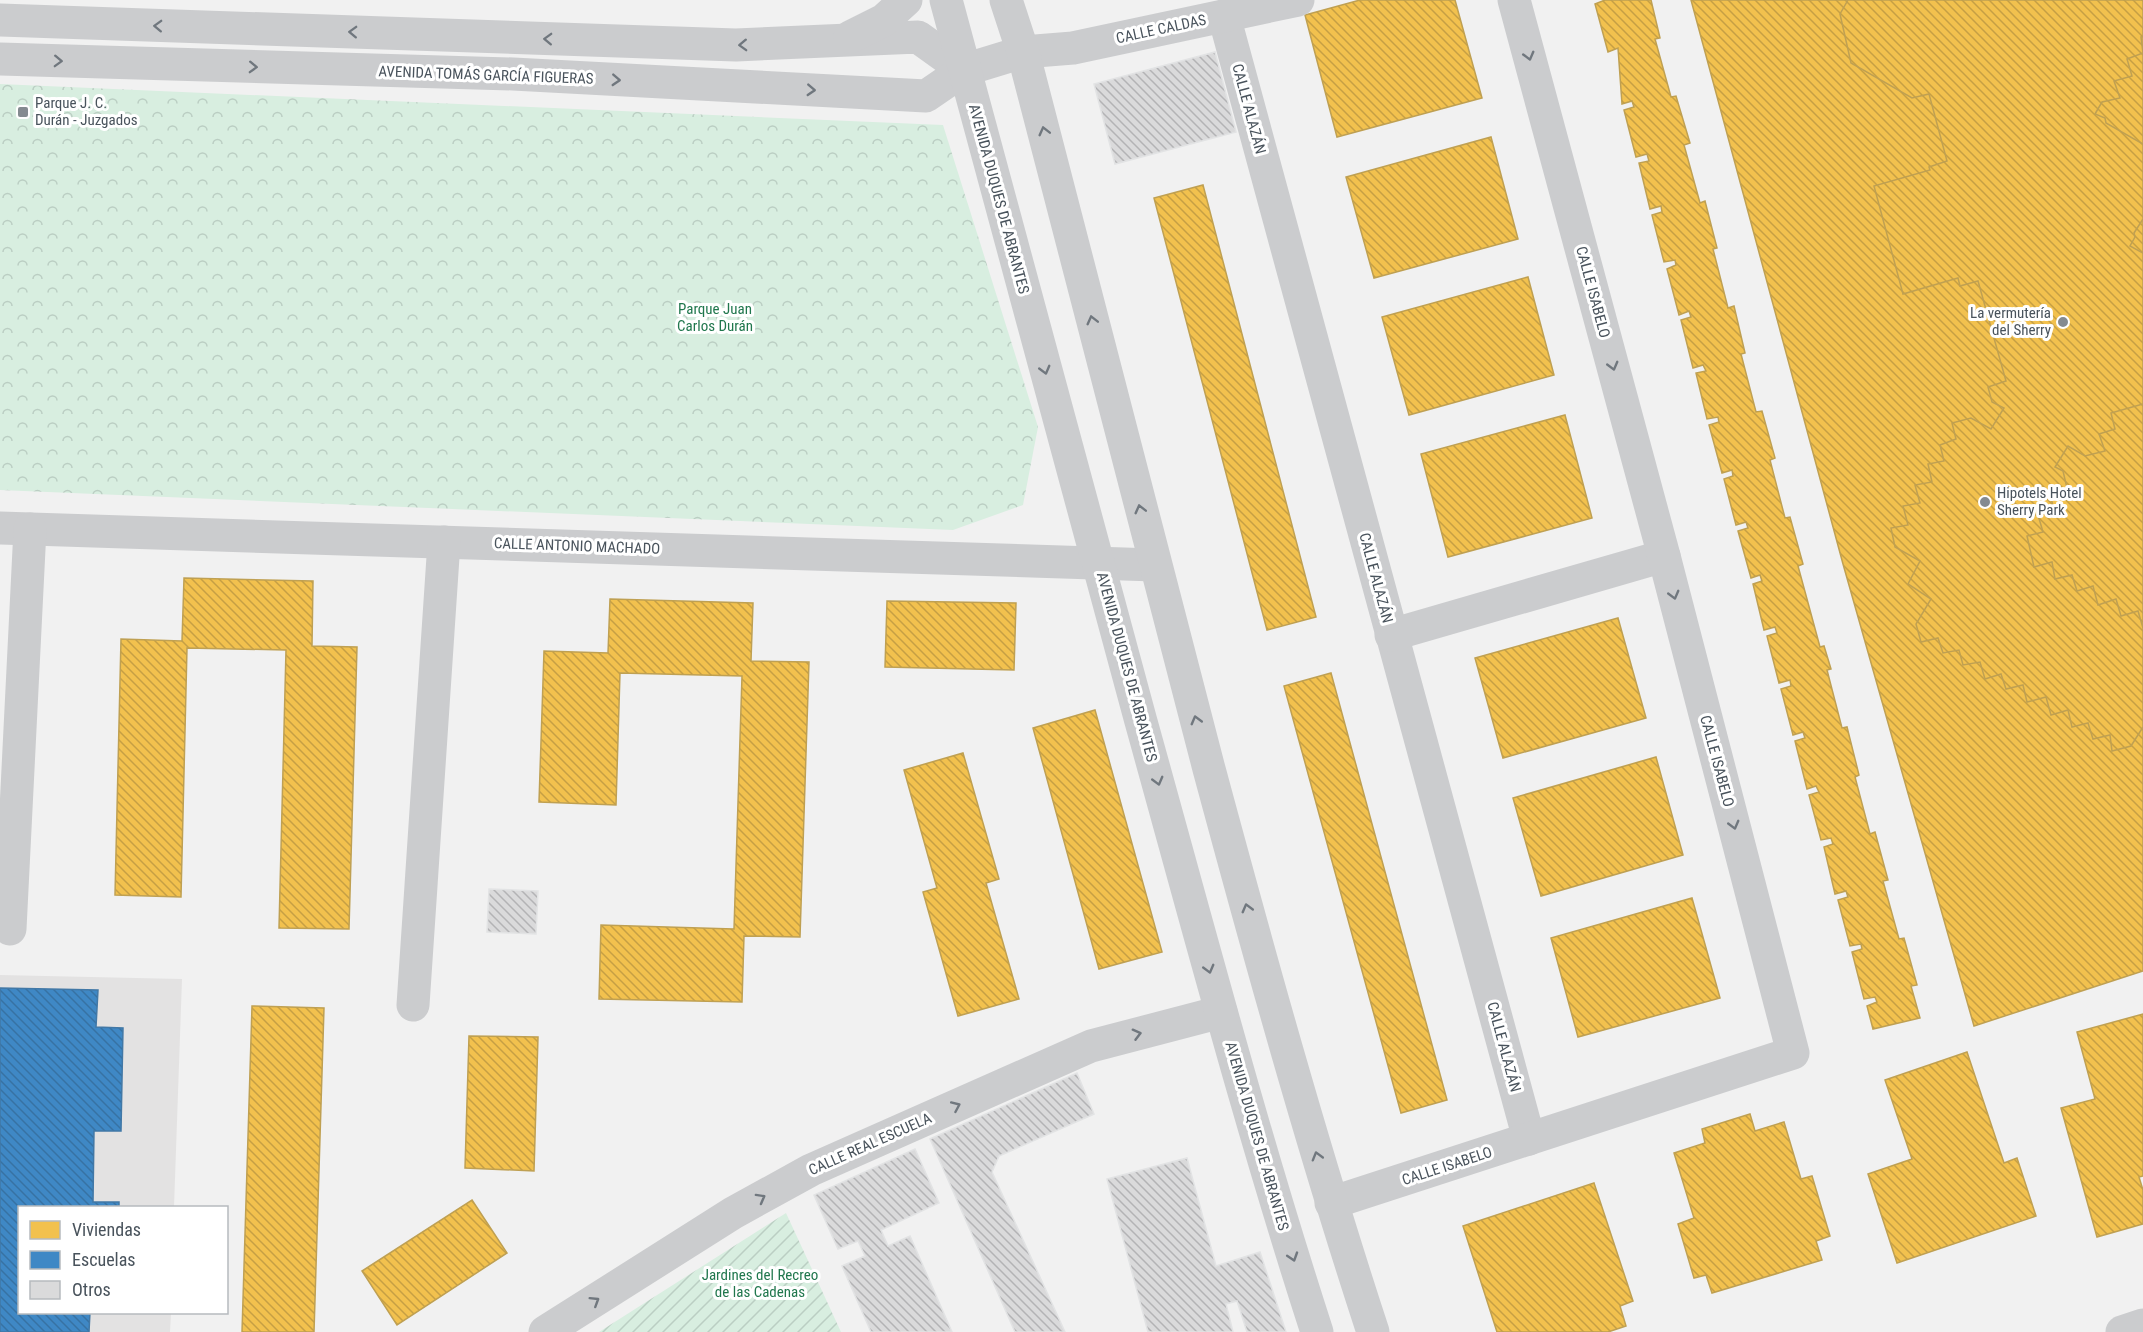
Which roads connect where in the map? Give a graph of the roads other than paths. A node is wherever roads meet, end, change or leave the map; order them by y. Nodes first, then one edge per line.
1 (906, 0) edge
2 (946, 0) edge
3 (1006, 0) edge
4 (1298, 0) edge
5 (1514, 0) edge
6 (1224, 16) junction
7 (0, 20) edge
8 (843, 41) junction
9 (1023, 52) junction
10 (0, 59) edge
11 (964, 70) junction
12 (15, 529) edge
13 (444, 542) junction
14 (1664, 556) junction
15 (1098, 562) junction
16 (1155, 565) junction
17 (1391, 635) junction
18 (10, 929) dead end
19 (413, 1005) dead end
20 (1221, 1012) junction
21 (1529, 1139) junction
22 (1330, 1203) junction
23 (2143, 1325) edge
24 (545, 1332) edge
25 (1317, 1332) edge
26 (1373, 1332) edge
27 (2122, 1332) edge

1 - 8 street
2 - 11 street, AVENIDA DUQUES DE ABRANTES
3 - 9 street
4 - 6 street, CALLE CALDAS
5 -> 14 street, CALLE ISABELO
6 - 9 street, CALLE CALDAS
6 - 17 street, CALLE ALAZÁN
8 -> 7 street
8 - 11 street
9 - 11 street, AVENIDA TOMÁS GARCÍA FIGUERAS
16 -> 9 street
10 -> 11 street, AVENIDA TOMÁS GARCÍA FIGUERAS
11 -> 15 street, AVENIDA DUQUES DE ABRANTES
12 - 13 street, CALLE ANTONIO MACHADO
12 - 18 street
13 - 15 street, CALLE ANTONIO MACHADO
13 - 19 street
14 - 17 street
14 -> 21 street, CALLE ISABELO
15 - 16 street, CALLE ANTONIO MACHADO
15 -> 20 street, AVENIDA DUQUES DE ABRANTES
22 -> 16 street
17 - 21 street, CALLE ALAZÁN
24 -> 20 street, CALLE REAL ESCUELA
20 -> 25 street, AVENIDA DUQUES DE ABRANTES
21 - 22 street, CALLE ISABELO
22 - 26 street
23 - 27 street

